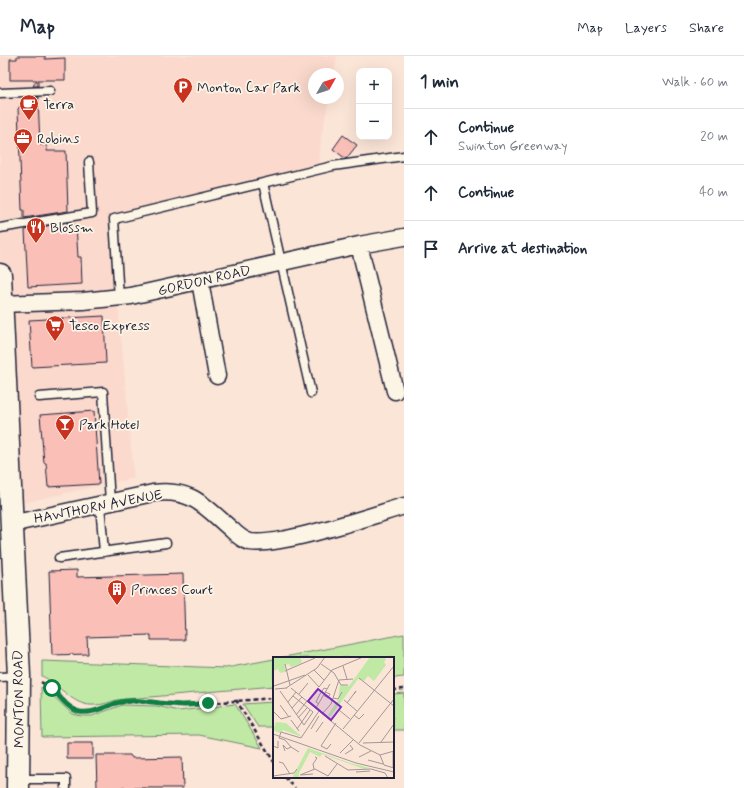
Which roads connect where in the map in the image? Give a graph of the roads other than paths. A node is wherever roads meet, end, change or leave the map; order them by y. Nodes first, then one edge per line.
1 (50, 92) dead end
2 (0, 93) edge
3 (404, 156) edge
4 (89, 162) dead end
5 (262, 183) junction
6 (0, 228) edge
7 (404, 237) edge
8 (359, 245) junction
9 (280, 263) junction
10 (0, 275) edge
11 (200, 281) junction
12 (119, 298) junction
13 (1, 304) junction
14 (217, 376) dead end
15 (400, 389) edge
16 (311, 393) dead end
17 (39, 397) dead end
18 (3, 417) edge
19 (105, 504) junction
20 (404, 506) edge
21 (11, 524) junction
22 (166, 543) dead end
23 (104, 552) junction
24 (59, 558) dead end
25 (12, 677) edge
26 (18, 784) edge
27 (66, 788) edge

1 - 2 lane
3 - 5 lane
4 - 6 lane
5 - 9 lane
5 - 12 lane
7 - 8 street, GORDON ROAD
8 - 9 street, GORDON ROAD
8 - 15 street
9 - 11 street, GORDON ROAD
9 - 16 lane
10 - 13 main road, MONTON ROAD
11 - 12 street, GORDON ROAD
11 - 14 street
12 - 13 street, GORDON ROAD
13 - 18 main road, MONTON ROAD
17 - 19 lane
18 - 21 main road, MONTON ROAD
19 - 20 street, HAWTHORN AVENUE
19 - 21 street, HAWTHORN AVENUE
19 - 23 lane
21 - 25 main road, MONTON ROAD
22 - 23 lane
23 - 24 lane
25 - 26 main road, MONTON ROAD
26 - 27 lane

